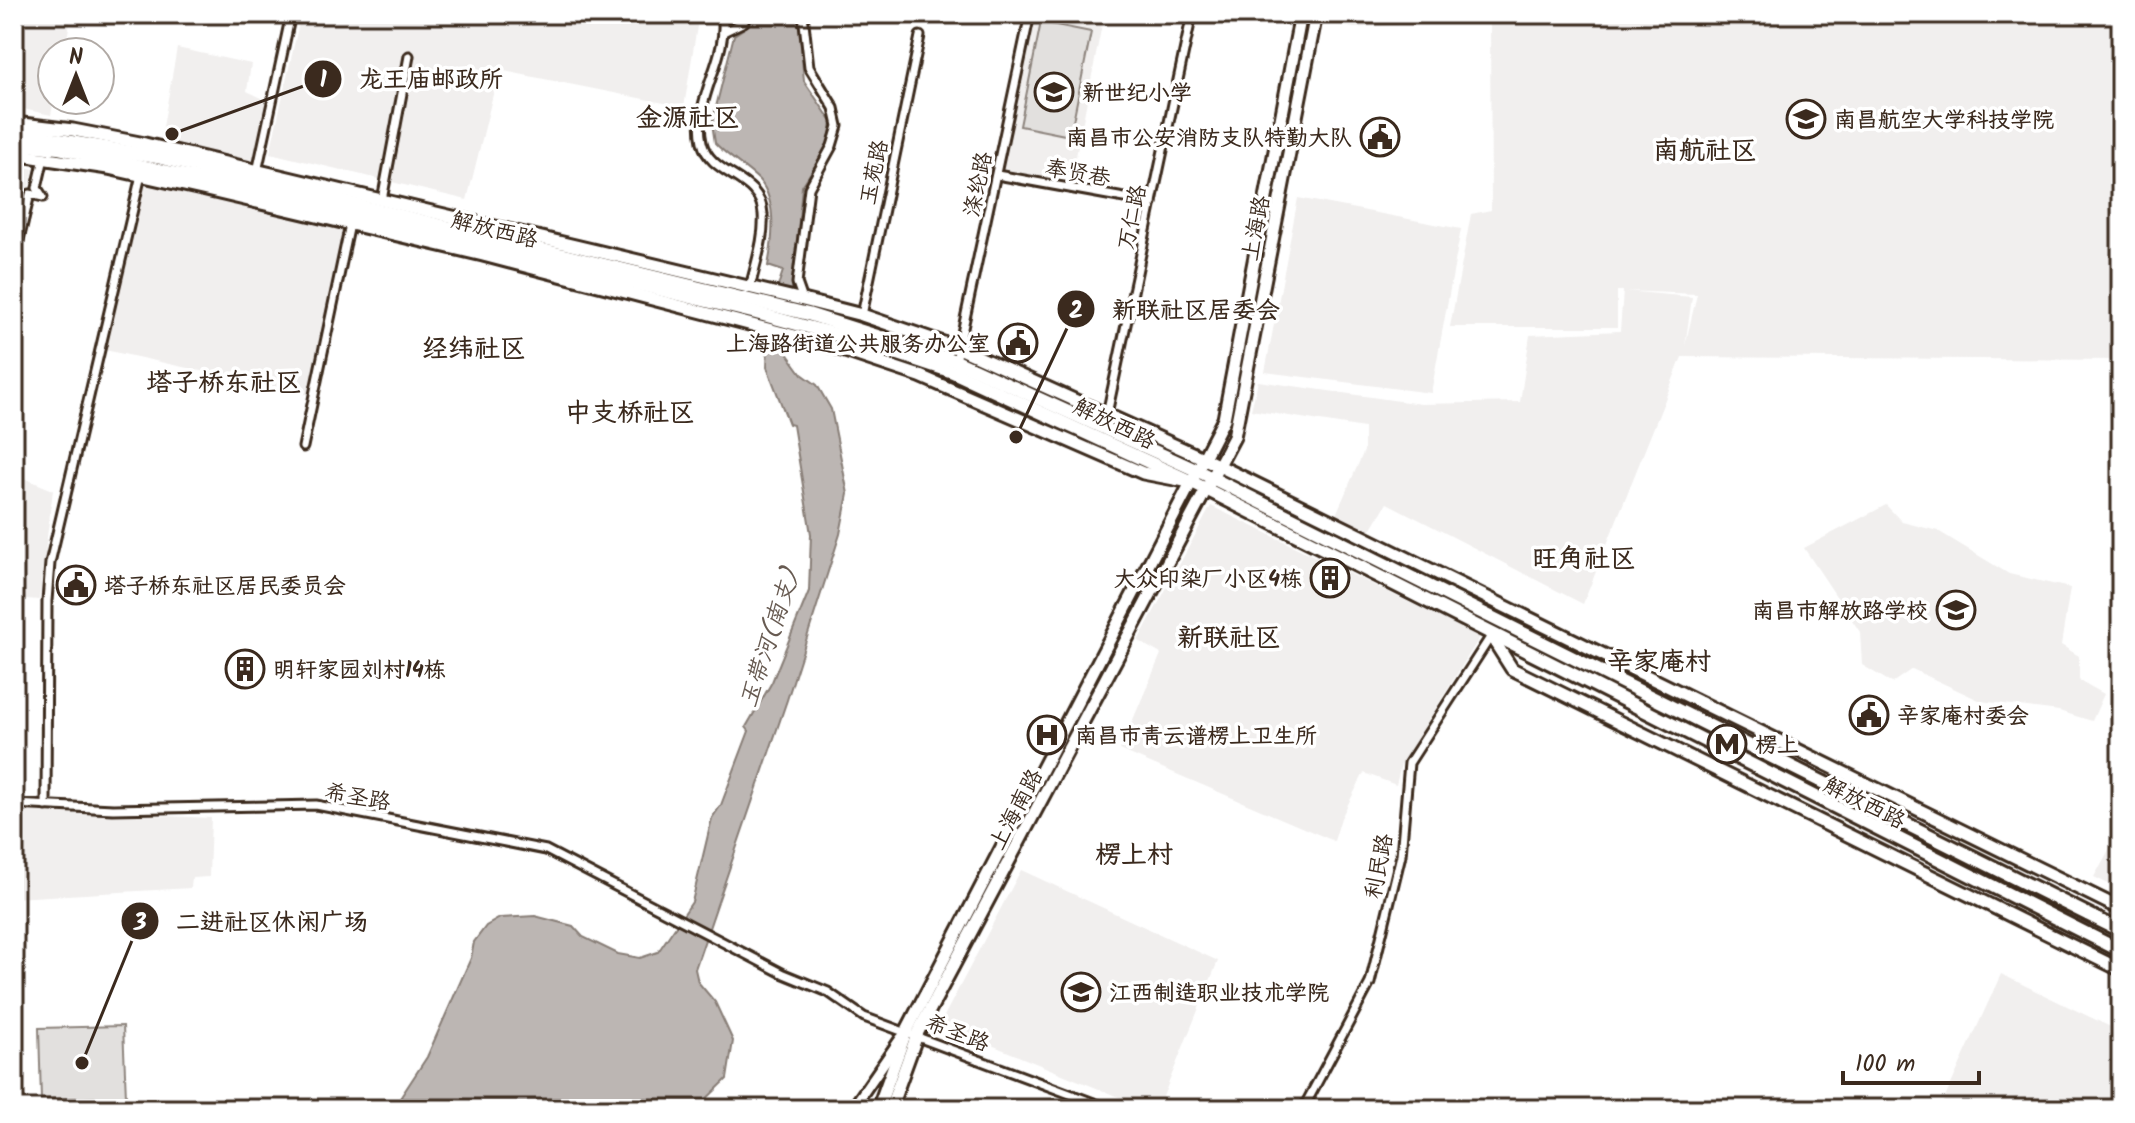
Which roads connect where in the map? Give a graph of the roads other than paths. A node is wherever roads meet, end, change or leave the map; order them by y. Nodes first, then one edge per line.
1 (291, 14) edge
2 (722, 14) edge
3 (803, 14) edge
4 (1030, 14) edge
5 (1192, 14) edge
6 (1301, 14) edge
7 (1316, 14) edge
8 (744, 22) dead end
9 (723, 32) junction
10 (920, 36) dead end
11 (409, 56) dead end
12 (14, 123) edge
13 (14, 132) edge
14 (14, 144) edge
15 (14, 152) edge
16 (49, 156) junction
17 (154, 168) junction
18 (141, 175) junction
19 (256, 175) junction
20 (997, 175) junction
21 (382, 200) junction
22 (1152, 203) junction
23 (350, 224) junction
24 (14, 261) edge
25 (803, 300) junction
26 (755, 304) junction
27 (862, 315) junction
28 (958, 355) junction
29 (1105, 422) junction
30 (303, 447) dead end
31 (1205, 459) junction
32 (1220, 466) junction
33 (1195, 477) junction
34 (1211, 485) junction
35 (1491, 636) junction
36 (14, 804) edge
37 (46, 806) junction
38 (2121, 909) edge
39 (2121, 931) edge
40 (2121, 951) edge
41 (2121, 970) edge
42 (911, 1034) junction
43 (852, 1109) edge
44 (878, 1109) edge
45 (890, 1109) edge
46 (1110, 1109) edge
47 (1303, 1109) edge

1 - 19 street
2 - 9 street
3 - 25 street
4 - 20 street, 涤纶路
5 - 22 street, 万仁路
6 - 31 main road, 上海路
7 - 32 main road, 上海路
8 - 9 street
9 - 26 street
10 - 27 street, 玉苑路
11 - 21 street
12 - 19 main road
13 - 19 main road, 解放西路
14 - 17 main road, 解放西路
15 - 16 main road
16 - 17 main road
16 - 18 main road
16 - 24 street
17 - 26 main road, 解放西路
18 - 23 main road
18 - 37 street
19 - 21 main road
19 - 26 main road, 解放西路
20 - 22 street, 奉贤巷
20 - 28 street, 涤纶路
21 - 26 main road
22 - 29 street, 万仁路
23 - 26 main road
23 - 30 street
25 - 26 main road
25 - 27 main road
26 - 28 main road, 解放西路
26 - 33 main road, 解放西路
26 - 33 main road
27 - 28 main road
28 - 29 main road, 解放西路
29 - 31 main road
29 - 33 main road, 解放西路
31 - 32 main road
31 - 33 main road, 上海路
32 - 34 main road, 上海路
32 - 38 main road
33 - 34 main road, 解放西路
33 - 42 main road, 上海南路
34 - 35 main road, 解放西路
34 - 39 main road, 解放西路
34 - 42 main road, 上海南路
35 - 40 main road, 解放西路
35 - 41 main road
35 - 47 street, 利民路
36 - 37 street, 希圣路
37 - 42 street, 希圣路
42 - 43 street, 上海南路
42 - 44 main road, 上海南路
42 - 45 main road, 上海南路
42 - 46 street, 希圣路

